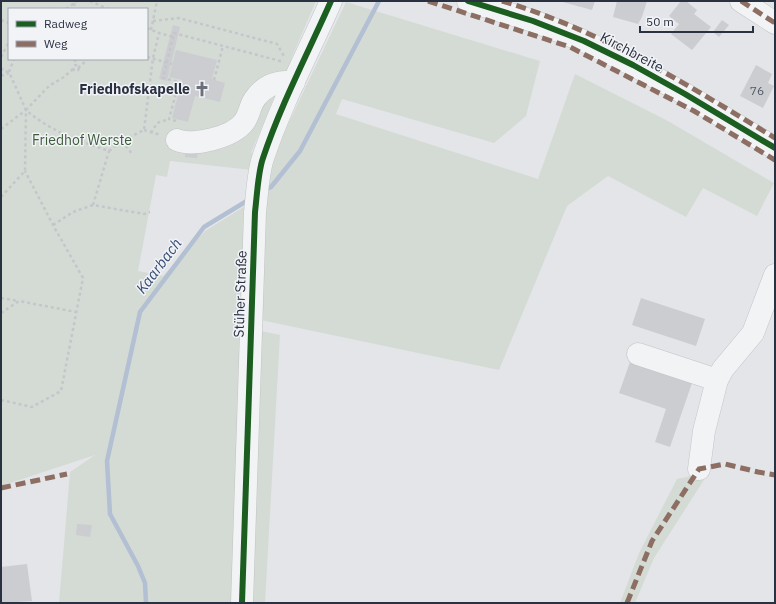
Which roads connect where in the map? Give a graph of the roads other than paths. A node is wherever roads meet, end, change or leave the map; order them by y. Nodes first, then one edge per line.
1 (331, 1) edge
2 (468, 1) edge
3 (741, 1) edge
4 (775, 22) edge
5 (294, 82) junction
6 (179, 131) road end
7 (775, 148) edge
8 (775, 275) edge
9 (638, 354) dead end
10 (717, 380) junction
11 (699, 469) dead end
12 (242, 603) edge

1 - 5 street, Stüher Straße
2 - 7 street, Kirchbreite
3 - 4 street
5 - 6 street
5 - 12 street, Stüher Straße
8 - 10 street
9 - 10 street
10 - 11 street

